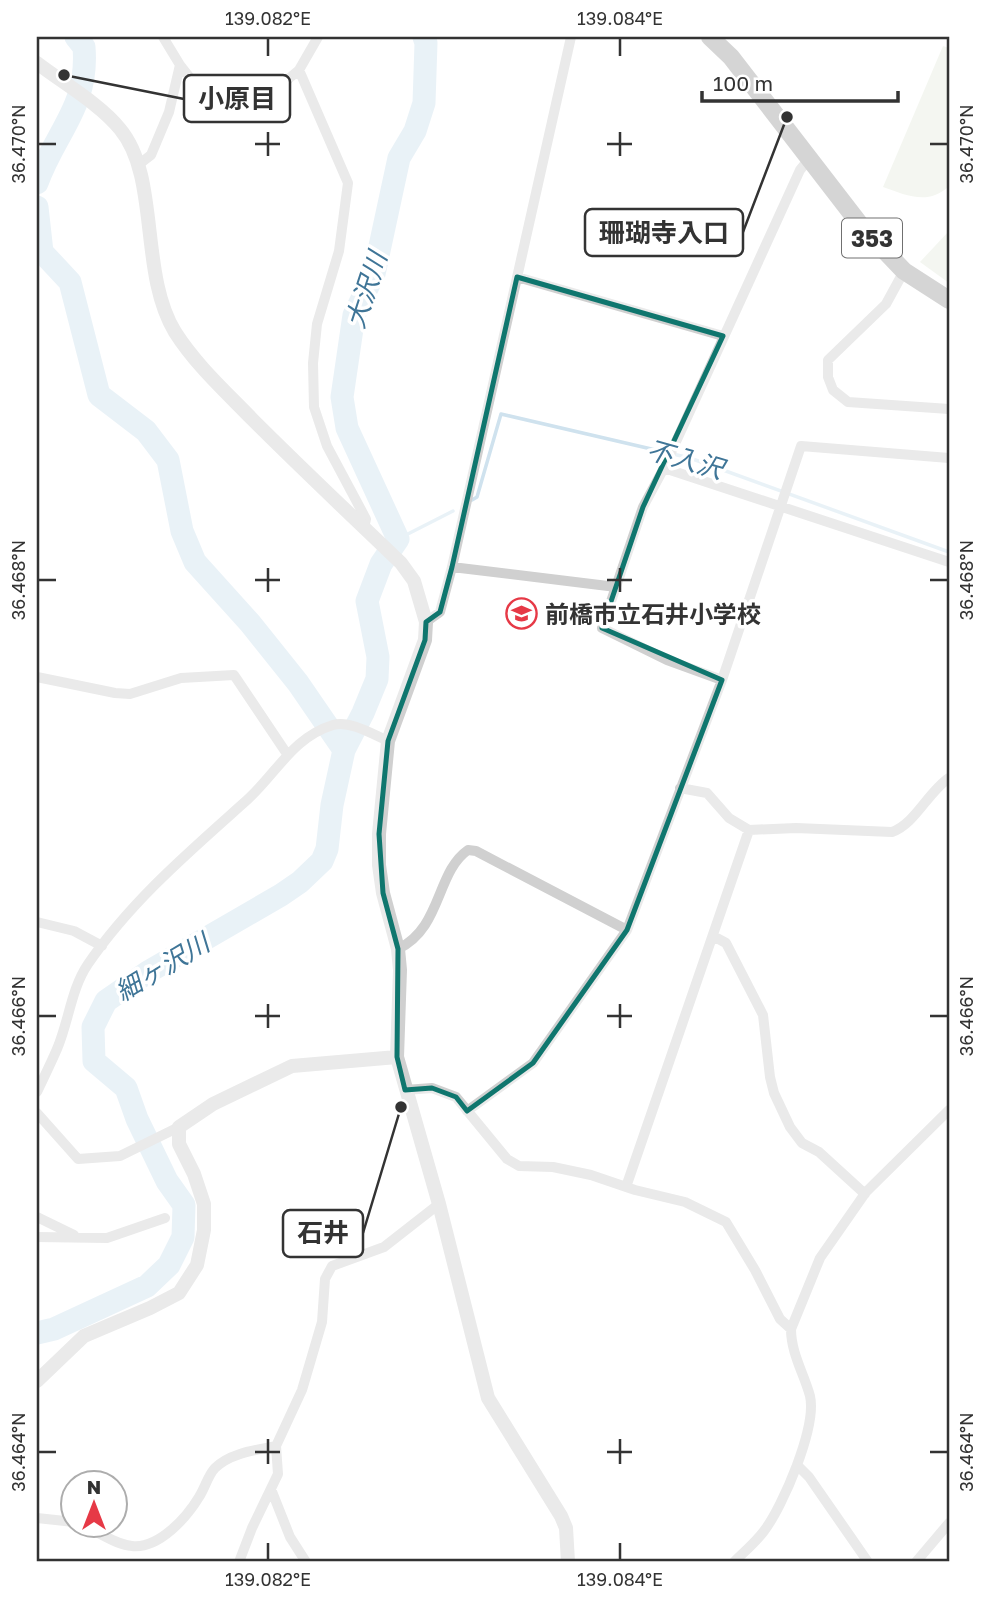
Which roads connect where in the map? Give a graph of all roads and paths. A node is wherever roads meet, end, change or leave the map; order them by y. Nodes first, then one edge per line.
1 (163, 37) edge
2 (318, 37) edge
3 (571, 37) edge
4 (710, 37) edge
5 (37, 63) edge
6 (180, 65) junction
7 (299, 70) junction
8 (809, 159) junction
9 (138, 165) junction
10 (904, 271) junction
11 (517, 277) junction
12 (949, 300) edge
13 (723, 336) junction
14 (949, 409) edge
15 (949, 458) edge
16 (666, 463) junction
17 (780, 508) junction
18 (364, 528) junction
19 (949, 562) edge
20 (452, 566) junction
21 (616, 587) junction
22 (426, 622) junction
23 (37, 677) edge
24 (722, 680) junction
25 (388, 741) junction
26 (287, 754) junction
27 (949, 765) edge
28 (949, 778) edge
29 (680, 788) junction
30 (750, 830) junction
31 (37, 922) edge
32 (627, 930) junction
33 (713, 936) junction
34 (102, 946) junction
35 (398, 949) junction
36 (397, 1057) junction
37 (405, 1090) junction
38 (37, 1092) edge
39 (949, 1110) edge
40 (467, 1111) junction
41 (37, 1113) edge
42 (179, 1127) junction
43 (626, 1187) junction
44 (865, 1194) junction
45 (439, 1204) junction
46 (37, 1217) edge
47 (164, 1218) dead end
48 (37, 1237) edge
49 (80, 1238) junction
50 (791, 1329) junction
51 (37, 1381) edge
52 (276, 1447) junction
53 (797, 1465) junction
54 (271, 1489) junction
55 (37, 1518) edge
56 (60, 1520) edge
57 (949, 1523) edge
58 (114, 1540) edge
59 (239, 1562) edge
60 (306, 1562) edge
61 (568, 1562) edge
62 (734, 1562) edge
63 (868, 1562) edge
64 (916, 1562) edge

1 - 6 street
2 - 7 street
3 - 11 street
4 - 8 highway, 353
5 - 9 street
6 - 7 street
6 - 9 street
7 - 18 street
8 - 10 highway, 353
8 - 13 street
9 - 18 street
10 - 12 highway, 353
10 - 14 street
11 - 13 street
11 - 20 street
13 - 16 street
15 - 17 street
16 - 17 street
16 - 21 street
17 - 19 street
17 - 24 street
18 - 22 street
20 - 21 street
20 - 22 street
21 - 24 street
22 - 25 street
23 - 26 street
24 - 29 street
25 - 26 street
25 - 35 street
26 - 34 street
27 - 28 street
28 - 30 street
29 - 30 street
29 - 32 street
30 - 33 street
31 - 34 street
32 - 35 street
32 - 40 street
33 - 43 street
33 - 44 street
34 - 38 street
35 - 36 street
36 - 37 street
36 - 42 street
37 - 40 street
37 - 45 street
39 - 44 street
40 - 43 street
41 - 42 street
42 - 51 street
43 - 50 street
44 - 50 street
45 - 52 street
45 - 61 street
46 - 49 street
47 - 49 street
48 - 49 street
50 - 53 street
52 - 54 street
52 - 58 street
53 - 62 street
53 - 63 street
54 - 59 street
54 - 60 street
55 - 56 street
57 - 64 street

